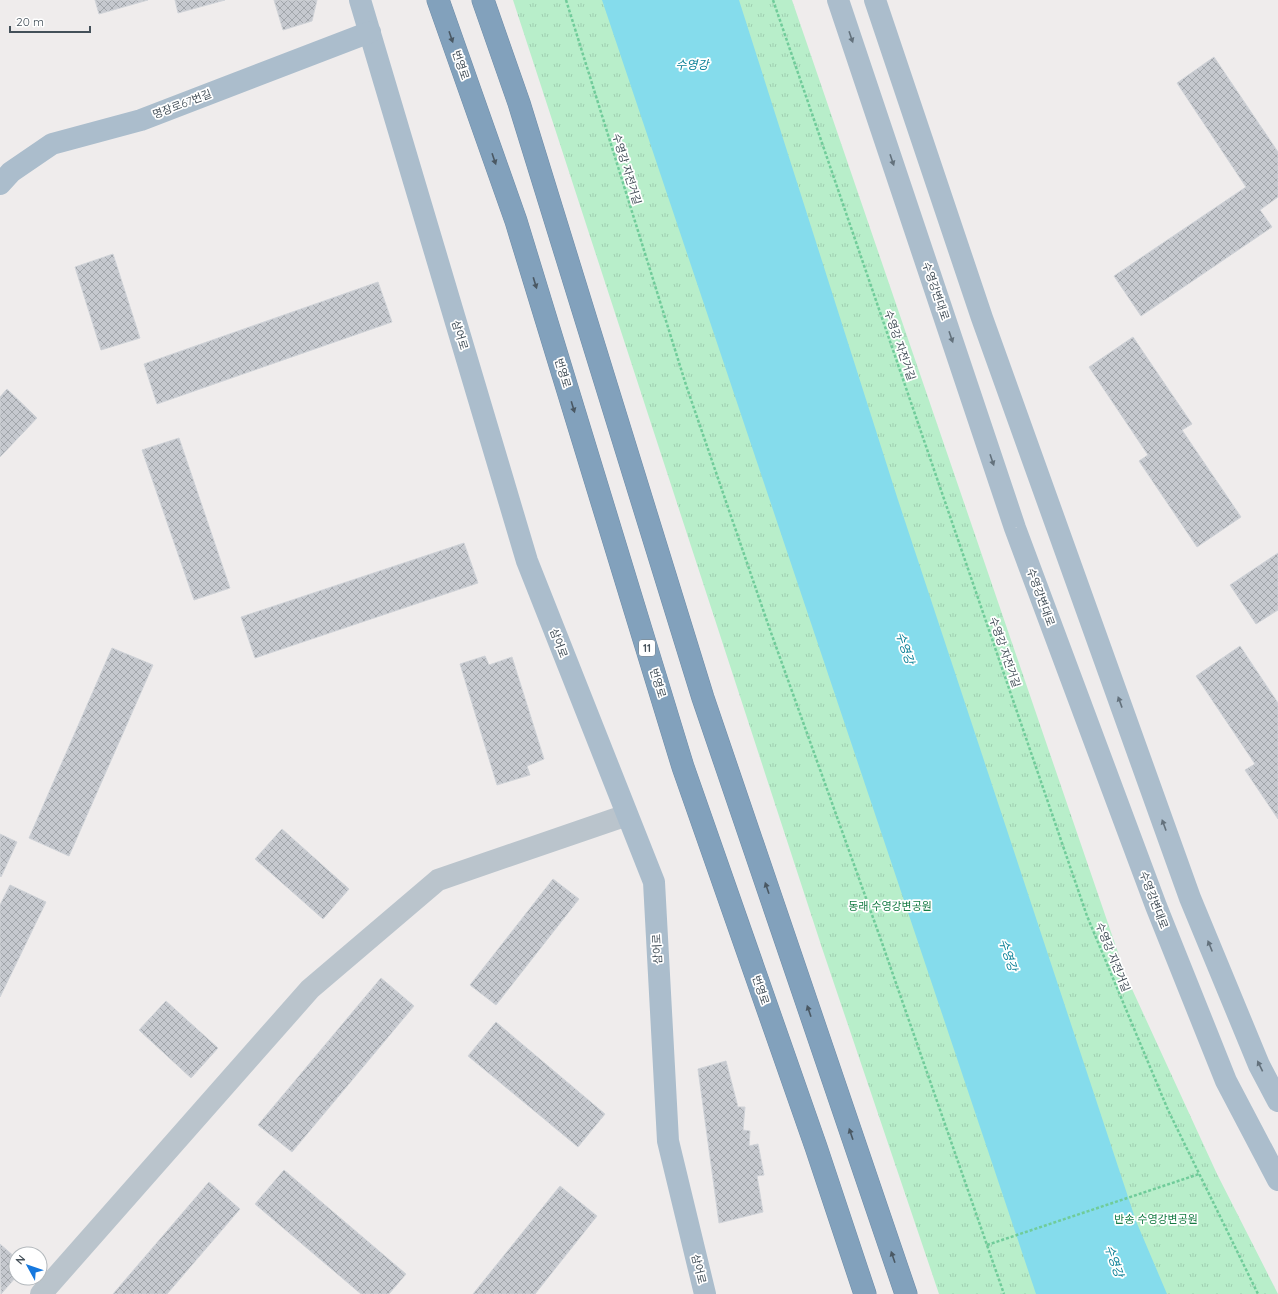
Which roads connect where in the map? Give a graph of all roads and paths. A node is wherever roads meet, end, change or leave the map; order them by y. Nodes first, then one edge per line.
1 (360, 0) edge
2 (438, 0) edge
3 (483, 0) edge
4 (566, 0) edge
5 (773, 0) edge
6 (838, 0) edge
7 (875, 0) edge
8 (370, 32) junction
9 (0, 184) edge
10 (627, 815) junction
11 (1278, 1101) edge
12 (1199, 1174) junction
13 (1278, 1180) edge
14 (987, 1245) junction
15 (41, 1294) edge
16 (706, 1294) edge
17 (865, 1294) edge
18 (906, 1294) edge
19 (1004, 1294) edge
20 (1258, 1294) edge

1 - 8 main road, 삼어로
2 -> 17 highway, 번영로 / 11
18 -> 3 highway
4 - 14 path, 수영강 자전거길
5 - 12 path, 수영강 자전거길
6 -> 13 main road, 수영강변대로
11 -> 7 main road
8 - 9 main road, 명장로67번길
8 - 10 main road, 삼어로
10 - 15 lane
10 - 16 main road, 삼어로
12 - 14 path
12 - 20 path, 수영강 자전거길
14 - 19 path, 수영강 자전거길

